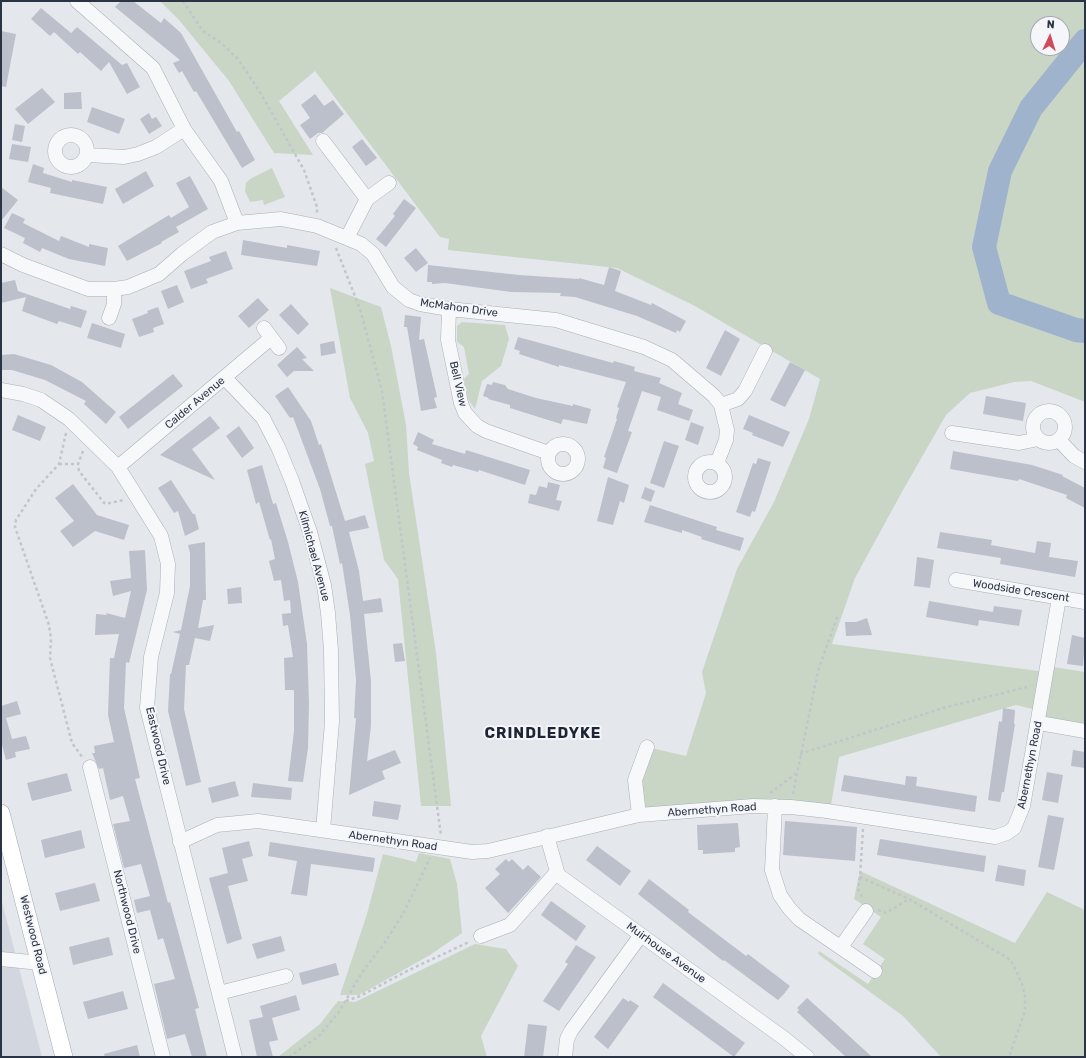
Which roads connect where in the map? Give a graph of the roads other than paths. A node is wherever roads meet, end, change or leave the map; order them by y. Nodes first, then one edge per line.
1 (77, 1) edge
2 (184, 129) junction
3 (323, 141) dead end
4 (88, 155) dead end
5 (389, 183) dead end
6 (367, 199) junction
7 (237, 223) junction
8 (347, 238) junction
9 (1, 254) edge
10 (114, 289) junction
11 (449, 309) junction
12 (109, 318) dead end
13 (272, 338) dead end
14 (765, 351) dead end
15 (224, 378) junction
16 (1, 390) edge
17 (721, 405) junction
18 (952, 433) dead end
19 (1038, 439) junction
20 (1059, 440) junction
21 (549, 453) dead end
22 (1085, 462) edge
23 (717, 463) dead end
24 (118, 467) junction
25 (956, 580) dead end
26 (1059, 598) junction
27 (1085, 602) edge
28 (1038, 723) junction
29 (1085, 731) edge
30 (647, 747) dead end
31 (90, 767) road end
32 (775, 806) junction
33 (1, 813) edge
34 (639, 815) junction
35 (323, 830) junction
36 (547, 836) junction
37 (5, 842) edge
38 (180, 842) junction
39 (556, 873) junction
40 (869, 908) road end
41 (641, 935) junction
42 (481, 936) dead end
43 (841, 947) junction
44 (1, 959) edge
45 (40, 963) junction
46 (875, 971) dead end
47 (286, 976) dead end
48 (219, 993) junction
49 (64, 1057) edge
50 (163, 1057) edge
51 (235, 1057) edge
52 (564, 1057) edge
53 (807, 1057) edge

1 - 2 street
2 - 4 street
2 - 7 street
3 - 6 street
5 - 6 street
6 - 8 street
7 - 8 street, McMahon Drive
7 - 10 street, McMahon Drive
8 - 11 street, McMahon Drive
9 - 10 street, McMahon Drive
10 - 12 street
11 - 17 street, McMahon Drive
11 - 21 street, Bell View
13 - 15 street, Calder Avenue
14 - 17 street
15 - 24 street, Calder Avenue
15 - 35 street, Kilmichael Avenue
16 - 24 street, Eastwood Drive
17 - 23 street, McMahon Drive
18 - 19 street
19 - 20 street
19 - 20 street
20 - 22 street
24 - 38 street, Eastwood Drive
25 - 26 street, Woodside Crescent
26 - 27 street, Woodside Crescent
26 - 28 street, Abernethyn Road
28 - 29 street
28 - 32 street, Abernethyn Road
30 - 34 street
31 - 50 street, Northwood Drive
32 - 34 street, Abernethyn Road
32 - 43 street
33 - 37 main road, Westwood Road
34 - 36 street, Abernethyn Road
35 - 36 street, Abernethyn Road
35 - 38 street, Abernethyn Road
36 - 39 street
37 - 45 main road, Westwood Road
38 - 48 street, Eastwood Drive
39 - 41 street, Muirhouse Avenue
39 - 42 street
40 - 43 street
41 - 52 street
41 - 53 street, Muirhouse Avenue
43 - 46 street
44 - 45 street
45 - 49 main road, Westwood Road
47 - 48 street
48 - 51 street, Eastwood Drive

